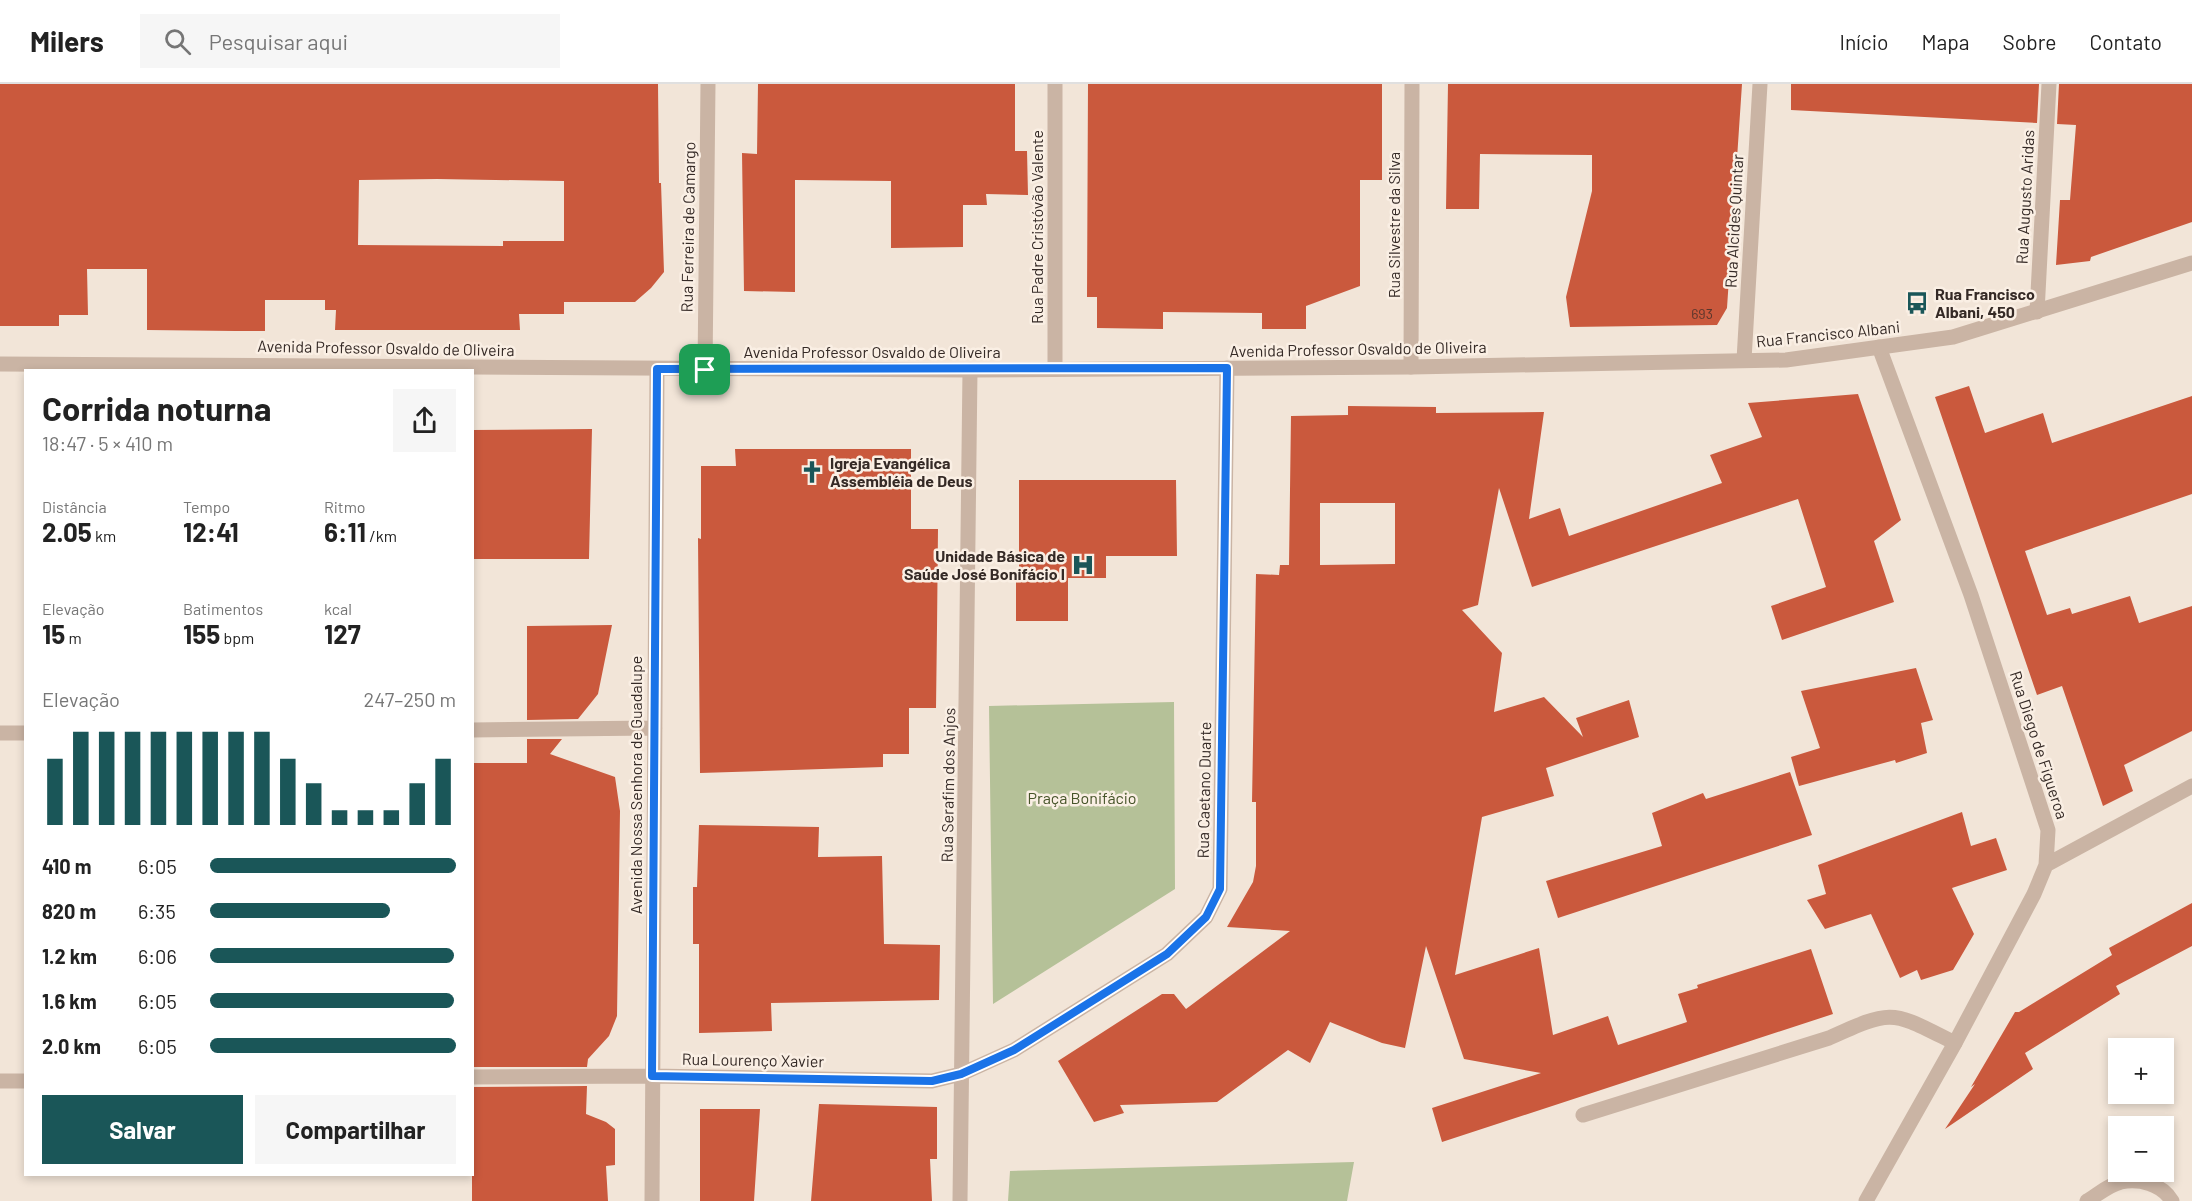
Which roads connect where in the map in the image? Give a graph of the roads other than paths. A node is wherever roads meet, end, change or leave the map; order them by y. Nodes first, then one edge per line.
1 (708, 84) edge
2 (1055, 84) edge
3 (1412, 84) edge
4 (1760, 84) edge
5 (2049, 84) edge
6 (2192, 263) edge
7 (2037, 312) junction
8 (1879, 347) junction
9 (1744, 360) junction
10 (0, 364) edge
11 (1411, 367) junction
12 (1227, 368) junction
13 (657, 369) junction
14 (1055, 369) junction
15 (705, 370) junction
16 (970, 370) junction
17 (655, 728) junction
18 (474, 730) edge
19 (0, 733) edge
20 (24, 733) edge
21 (2192, 786) edge
22 (2046, 865) junction
23 (1955, 1043) junction
24 (961, 1074) junction
25 (652, 1076) junction
26 (474, 1077) edge
27 (0, 1081) edge
28 (24, 1081) edge
29 (1583, 1115) dead end
30 (651, 1201) edge
31 (960, 1201) edge
32 (1866, 1201) edge
33 (2087, 1201) edge
34 (2172, 1201) edge

1 - 15 street, Rua Ferreira de Camargo
2 - 14 street, Rua Padre Cristóvão Valente
3 - 11 street, Rua Silvestre da Silva
4 - 9 street, Rua Alcides Quintar
5 - 7 street, Rua Augusto Aridas
6 - 7 street, Rua Francisco Albani
7 - 8 street, Rua Francisco Albani
8 - 9 street, Rua Francisco Albani
8 - 22 street, Rua Diego de Figueroa
9 - 11 street, Avenida Professor Osvaldo de Oliveira
10 - 13 street, Avenida Professor Osvaldo de Oliveira
11 - 12 street, Avenida Professor Osvaldo de Oliveira
12 - 14 street, Avenida Professor Osvaldo de Oliveira
12 - 24 street, Rua Caetano Duarte
13 - 15 street, Avenida Professor Osvaldo de Oliveira
13 - 17 street, Avenida Nossa Senhora de Guadalupe
14 - 16 street, Avenida Professor Osvaldo de Oliveira
15 - 16 street, Avenida Professor Osvaldo de Oliveira
16 - 24 street, Rua Serafim dos Anjos
17 - 18 street
17 - 25 street, Avenida Nossa Senhora de Guadalupe
19 - 20 street
21 - 22 street
22 - 23 street, Rua Diego de Figueroa
23 - 29 street
23 - 32 street, Rua Diego de Figueroa
24 - 25 street, Rua Lourenço Xavier
24 - 31 street, Rua Serafim dos Anjos
25 - 26 street, Rua Lourenço Xavier
25 - 30 street, Avenida Nossa Senhora de Guadalupe
27 - 28 street
33 - 34 street

